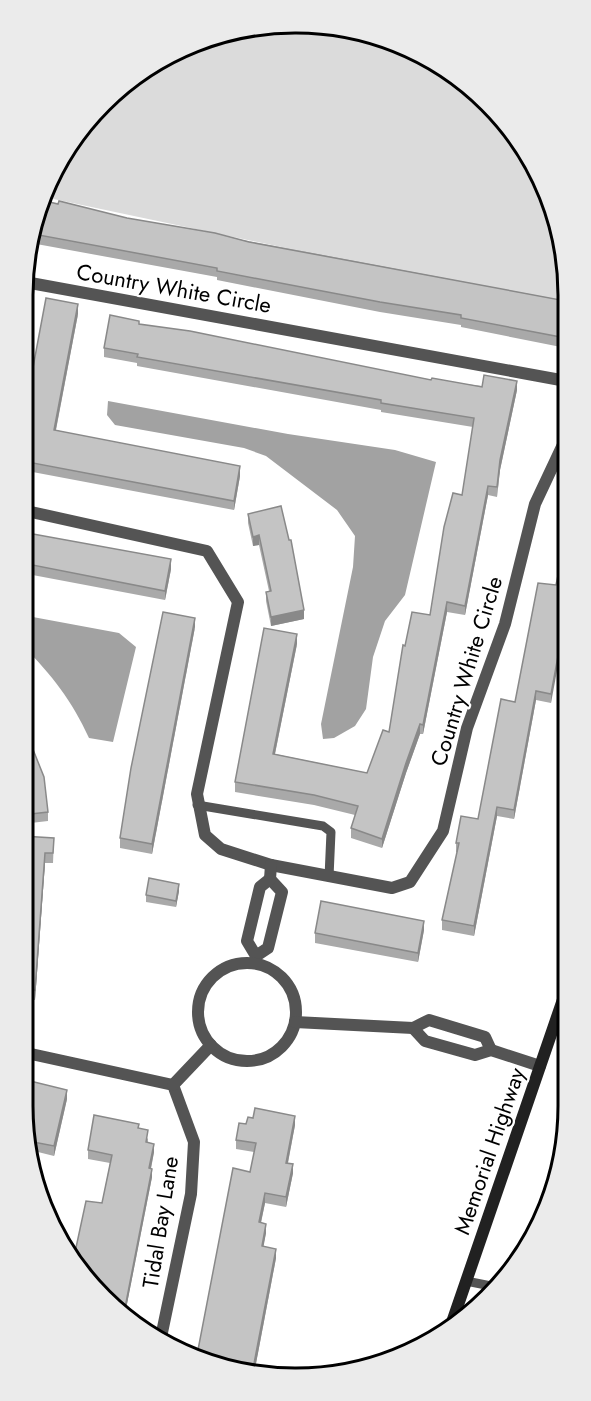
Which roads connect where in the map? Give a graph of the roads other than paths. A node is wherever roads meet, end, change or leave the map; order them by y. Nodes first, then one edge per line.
1 (34, 284) edge
2 (558, 380) edge
3 (558, 455) edge
4 (33, 512) edge
5 (197, 805) junction
6 (271, 865) junction
7 (329, 877) junction
8 (270, 879) junction
9 (255, 960) junction
10 (558, 1013) edge
11 (295, 1022) junction
12 (413, 1028) junction
13 (211, 1045) junction
14 (492, 1050) junction
15 (33, 1054) edge
16 (540, 1066) junction
17 (173, 1085) junction
18 (466, 1281) junction
19 (487, 1285) edge
20 (455, 1314) edge
21 (162, 1332) edge

1 - 2 street, Country White Circle
3 - 7 street, Country White Circle
4 - 5 street, Country White Circle
5 - 6 street, Country White Circle
5 - 7 lane
6 - 7 street, Country White Circle
6 - 8 street
8 - 9 street
8 - 9 street
9 - 11 street
9 - 13 street
10 - 16 street, Memorial Highway
11 - 12 street
11 - 13 street
12 - 14 street
12 - 14 street
13 - 17 street
14 - 16 street
15 - 17 street
16 - 18 street, Memorial Highway
17 - 21 street, Tidal Bay Lane
18 - 19 lane
18 - 20 street, Memorial Highway

